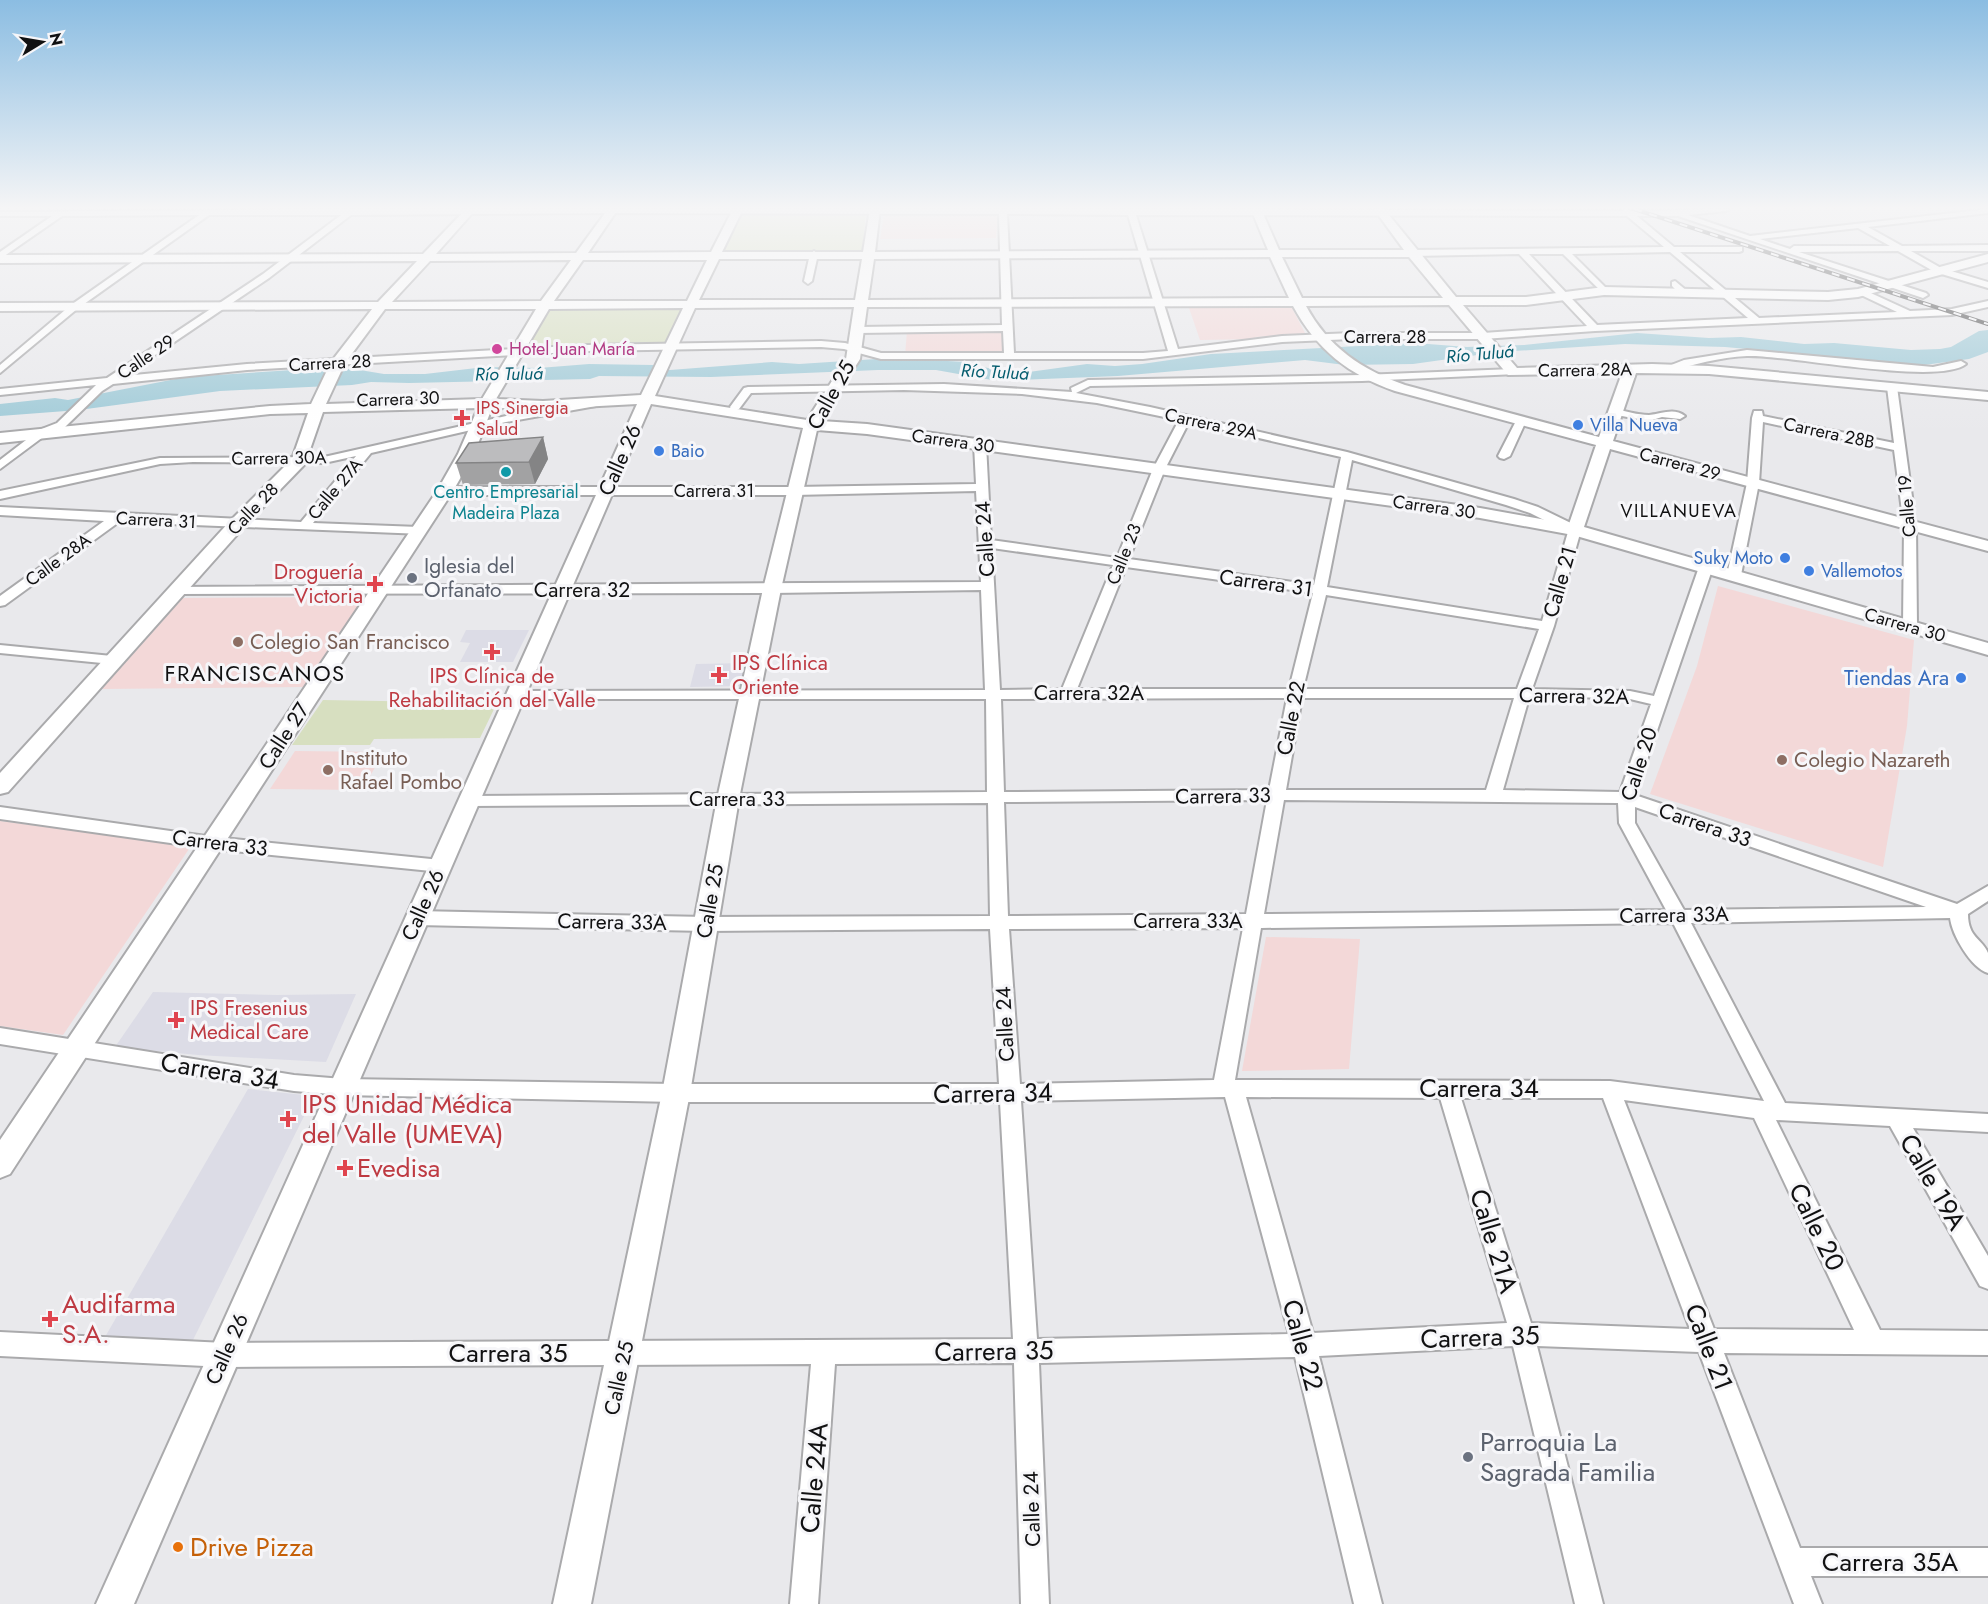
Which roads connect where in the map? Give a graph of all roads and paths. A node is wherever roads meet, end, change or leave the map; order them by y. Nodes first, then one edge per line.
1 (106, 284) edge
2 (253, 284) edge
3 (401, 284) edge
4 (561, 284) edge
5 (700, 284) edge
6 (864, 284) edge
7 (1005, 284) edge
8 (1152, 284) edge
9 (1290, 284) edge
10 (1438, 284) edge
11 (1552, 284) edge
12 (1597, 284) edge
13 (1714, 284) edge
14 (1888, 284) joint
15 (1604, 291) junction
16 (1862, 292) junction
17 (1726, 294) junction
18 (1923, 295) dead end
19 (1565, 297) junction
20 (1452, 301) junction
21 (1299, 302) junction
22 (1007, 304) junction
23 (1158, 304) junction
24 (1988, 304) edge
25 (381, 305) junction
26 (690, 305) junction
27 (862, 305) junction
28 (222, 306) junction
29 (545, 306) junction
30 (0, 307) edge
31 (74, 307) junction
32 (1908, 314) junction
33 (1756, 320) junction
34 (1008, 328) junction
35 (1595, 328) junction
36 (858, 330) junction
37 (1485, 339) junction
38 (1323, 340) junction
39 (666, 350) junction
40 (1174, 353) junction
41 (853, 354) junction
42 (1008, 357) junction
43 (512, 358) junction
44 (337, 364) junction
45 (1961, 364) dead end
46 (1666, 369) junction
47 (0, 370) edge
48 (1630, 370) junction
49 (1513, 372) junction
50 (1373, 378) junction
51 (112, 380) junction
52 (836, 385) junction
53 (1892, 387) junction
54 (0, 392) edge
55 (650, 392) junction
56 (489, 396) junction
57 (1988, 396) edge
58 (1091, 399) junction
59 (321, 400) junction
60 (592, 404) junction
61 (735, 407) junction
62 (1616, 412) junction
63 (1680, 416) dead end
64 (1185, 418) junction
65 (1521, 421) junction
66 (813, 422) junction
67 (61, 425) junction
68 (478, 426) junction
69 (0, 431) edge
70 (43, 432) junction
71 (0, 438) edge
72 (980, 444) junction
73 (1604, 444) junction
74 (1901, 448) junction
75 (366, 452) junction
76 (1347, 455) junction
77 (1504, 456) dead end
78 (299, 461) junction
79 (0, 466) edge
80 (1159, 469) junction
81 (1753, 483) junction
82 (982, 487) junction
83 (446, 491) junction
84 (606, 491) junction
85 (795, 491) junction
86 (1338, 494) junction
87 (0, 495) edge
88 (0, 511) edge
89 (116, 518) junction
90 (237, 524) junction
91 (304, 526) junction
92 (1910, 526) junction
93 (1575, 530) junction
94 (419, 531) junction
95 (985, 543) junction
96 (1988, 546) edge
97 (1120, 563) junction
98 (1706, 567) junction
99 (1734, 575) junction
100 (988, 586) junction
101 (772, 589) junction
102 (176, 590) junction
103 (380, 590) junction
104 (563, 590) junction
105 (1320, 590) junction
106 (0, 602) edge
107 (1547, 626) junction
108 (1910, 626) junction
109 (0, 649) edge
110 (1988, 649) edge
111 (112, 660) junction
112 (1068, 693) junction
113 (1295, 693) junction
114 (751, 694) junction
115 (993, 694) junction
116 (1521, 694) junction
117 (516, 695) junction
118 (1660, 702) junction
119 (0, 787) edge
120 (1276, 795) junction
121 (1493, 795) junction
122 (997, 798) junction
123 (1626, 798) junction
124 (728, 799) junction
125 (469, 801) junction
126 (0, 813) edge
127 (213, 843) junction
128 (441, 866) junction
129 (1988, 892) edge
130 (1959, 911) junction
131 (1678, 915) junction
132 (417, 918) junction
133 (1255, 921) junction
134 (999, 922) junction
135 (706, 924) junction
136 (1988, 966) edge
137 (0, 1036) edge
138 (77, 1048) junction
139 (343, 1088) junction
140 (1228, 1088) junction
141 (1448, 1088) junction
142 (1610, 1089) junction
143 (676, 1093) junction
144 (1009, 1093) junction
145 (1770, 1110) junction
146 (1896, 1118) junction
147 (1988, 1123) edge
148 (0, 1165) edge
149 (1988, 1278) edge
150 (1522, 1334) junction
151 (1707, 1341) junction
152 (1988, 1343) edge
153 (0, 1344) edge
154 (1873, 1344) junction
155 (1304, 1345) junction
156 (1026, 1351) junction
157 (624, 1352) junction
158 (824, 1352) junction
159 (225, 1355) junction
160 (1792, 1562) junction
161 (1988, 1562) edge
162 (114, 1604) edge
163 (572, 1604) edge
164 (804, 1604) edge
165 (1035, 1604) edge
166 (1368, 1604) edge
167 (1589, 1604) edge
168 (1808, 1604) edge

1 - 31 street
2 - 28 street, Calle 29
3 - 25 street, Calle 28
4 - 29 street, Calle 27
5 - 26 street, Calle 26
6 - 27 street, Calle 25
7 - 22 street
8 - 23 street
9 - 21 street
10 - 20 street
11 - 19 street
12 - 15 street
13 - 17 street
14 - 16 street
14 - 18 street
15 - 17 street
15 - 19 street
16 - 17 street
16 - 32 street
17 - 33 street
19 - 20 street
19 - 35 street
20 - 21 street
20 - 37 street
21 - 23 street
21 - 38 street
22 - 23 street
22 - 27 street
22 - 34 street
23 - 40 street
24 - 32 street, Carrera 28
25 - 28 street
25 - 29 street
25 - 44 street, Calle 28
26 - 27 street
26 - 29 street
26 - 39 street, Calle 26
27 - 36 street, Calle 25
28 - 31 street
28 - 51 street, Calle 29
29 - 43 street, Calle 27
30 - 31 street
31 - 47 street
32 - 33 street, Carrera 28
33 - 35 street, Carrera 28
34 - 36 street
34 - 42 street
35 - 37 street, Carrera 28
36 - 41 street, Calle 25
37 - 38 street, Carrera 28
37 - 49 street
38 - 40 street, Carrera 28
38 - 50 street
39 - 41 street, Carrera 28
39 - 43 street, Carrera 28
39 - 55 street, Calle 26
40 - 42 street, Carrera 28
41 - 42 street, Carrera 28
41 - 52 street, Calle 25
43 - 44 street, Carrera 28
43 - 56 street, Calle 27
44 - 51 street, Carrera 28
44 - 59 street, Calle 28
45 - 46 street
46 - 48 street, Carrera 28A
46 - 53 street, Carrera 28A
48 - 49 street, Carrera 28A
48 - 62 street, Calle 21
49 - 50 street, Carrera 28A
50 - 58 street, Carrera 28A
50 - 65 street, Carrera 29
51 - 54 street, Carrera 28
51 - 67 street, Calle 29
52 - 58 street, Carrera 29A
52 - 61 street
52 - 66 street, Calle 25
53 - 57 street, Carrera 28A
53 - 74 street, Calle 19
55 - 56 street, Carrera 30
55 - 60 street, Carrera 30
55 - 61 street, Carrera 30
55 - 66 street, Carrera 30
55 - 84 street, Calle 26
56 - 59 street, Carrera 30
56 - 60 street, Carrera 30
56 - 68 street, Calle 27
58 - 64 street, Carrera 29A
59 - 67 street, Carrera 30
59 - 70 street, Carrera 30
59 - 78 street, Calle 28
60 - 68 street, Carrera 30A
61 - 66 street, Carrera 30
62 - 63 street
62 - 73 street, Calle 21
64 - 76 street, Carrera 29A
64 - 80 street, Calle 23
65 - 73 street, Carrera 29
65 - 77 street
66 - 72 street, Carrera 30
66 - 85 street, Calle 25
67 - 69 street, Carrera 30
67 - 70 street, Calle 29
68 - 75 street, Carrera 30A
68 - 83 street, Calle 27
70 - 71 street, Carrera 30
70 - 79 street, Calle 29
72 - 80 street, Carrera 30
72 - 82 street, Calle 24
73 - 81 street, Carrera 29
73 - 93 street, Calle 21
74 - 81 street, Carrera 28B
74 - 92 street, Calle 19
75 - 78 street, Carrera 30A
75 - 91 street, Calle 27A
76 - 86 street, Calle 22
76 - 93 street, Carrera 29A
78 - 87 street, Carrera 30A
78 - 90 street, Calle 28
80 - 86 street, Carrera 30
80 - 97 street, Calle 23
81 - 92 street, Carrera 29
81 - 99 street
82 - 85 street, Carrera 31
82 - 95 street, Calle 24
83 - 84 street, Carrera 31
83 - 94 street, Calle 27
84 - 85 street, Carrera 31
84 - 104 street, Calle 26
85 - 101 street, Calle 25
86 - 93 street, Carrera 30
86 - 105 street, Calle 22
88 - 89 street, Carrera 31
89 - 90 street, Carrera 31
89 - 106 street, Calle 28A
90 - 91 street, Carrera 31
90 - 102 street, Calle 28
91 - 94 street, Carrera 31
92 - 96 street, Carrera 29
92 - 108 street, Calle 19
93 - 98 street, Carrera 30
93 - 107 street, Calle 21
94 - 103 street, Calle 27
95 - 97 street, Carrera 31
95 - 100 street, Calle 24
97 - 105 street, Carrera 31
97 - 112 street, Calle 23
98 - 99 street, Carrera 30
98 - 118 street, Calle 20
99 - 108 street, Carrera 30
100 - 101 street, Carrera 32
100 - 115 street, Calle 24
101 - 104 street, Carrera 32
101 - 114 street, Calle 25
102 - 103 street, Carrera 32
102 - 111 street, Calle 28
103 - 104 street, Carrera 32
103 - 127 street, Calle 27
104 - 117 street, Calle 26
105 - 107 street, Carrera 31
105 - 113 street, Calle 22
107 - 116 street, Calle 21
108 - 110 street, Carrera 30
109 - 111 street
111 - 119 street, Calle 28
112 - 113 street, Carrera 32A
112 - 115 street, Carrera 32A
113 - 116 street, Carrera 32A
113 - 120 street, Calle 22
114 - 115 street, Carrera 32A
114 - 117 street, Carrera 32A
114 - 124 street, Calle 25
115 - 122 street, Calle 24
116 - 118 street, Carrera 32A
116 - 121 street, Calle 21
117 - 125 street, Calle 26
118 - 123 street, Calle 20
120 - 121 street, Carrera 33
120 - 122 street, Carrera 33
120 - 133 street, Calle 22
121 - 123 street, Carrera 33
122 - 124 street, Carrera 33
122 - 134 street, Calle 24
123 - 130 street, Carrera 33
123 - 131 street, Calle 20
124 - 125 street, Carrera 33
124 - 135 street, Calle 25
125 - 128 street, Calle 26
126 - 127 street, Carrera 33
127 - 128 street, Carrera 33
127 - 138 street, Calle 27
128 - 132 street, Calle 26
129 - 130 street
130 - 131 street, Carrera 33A
130 - 136 street
131 - 133 street, Carrera 33A
131 - 145 street, Calle 20
132 - 135 street, Carrera 33A
132 - 139 street, Calle 26
133 - 134 street, Carrera 33A
133 - 140 street, Calle 22
134 - 135 street, Carrera 33A
134 - 144 street, Calle 24
135 - 143 street, Calle 25
137 - 138 street, Carrera 34
138 - 139 street, Carrera 34
138 - 148 street, Calle 27
139 - 143 street, Carrera 34
139 - 159 street, Calle 26
140 - 141 street, Carrera 34
140 - 144 street, Carrera 34
140 - 155 street, Calle 22
141 - 142 street, Carrera 34
141 - 150 street, Calle 21A
142 - 145 street, Carrera 34
142 - 151 street, Calle 21
143 - 144 street, Carrera 34
143 - 157 street, Calle 25
144 - 156 street, Calle 24
145 - 146 street, Carrera 34
145 - 154 street, Calle 20
146 - 147 street, Carrera 34
146 - 149 street, Calle 19A
150 - 151 street, Carrera 35
150 - 155 street, Carrera 35
150 - 167 street, Calle 21A
151 - 154 street, Carrera 35
151 - 160 street, Calle 21
152 - 154 street, Carrera 35
153 - 159 street, Carrera 35
155 - 156 street, Carrera 35
155 - 166 street, Calle 22
156 - 158 street, Carrera 35
156 - 165 street, Calle 24
157 - 158 street, Carrera 35
157 - 159 street, Carrera 35
157 - 163 street, Calle 25
158 - 164 street, Calle 24A
159 - 162 street, Calle 26
160 - 161 street, Carrera 35A
160 - 168 street, Calle 21

